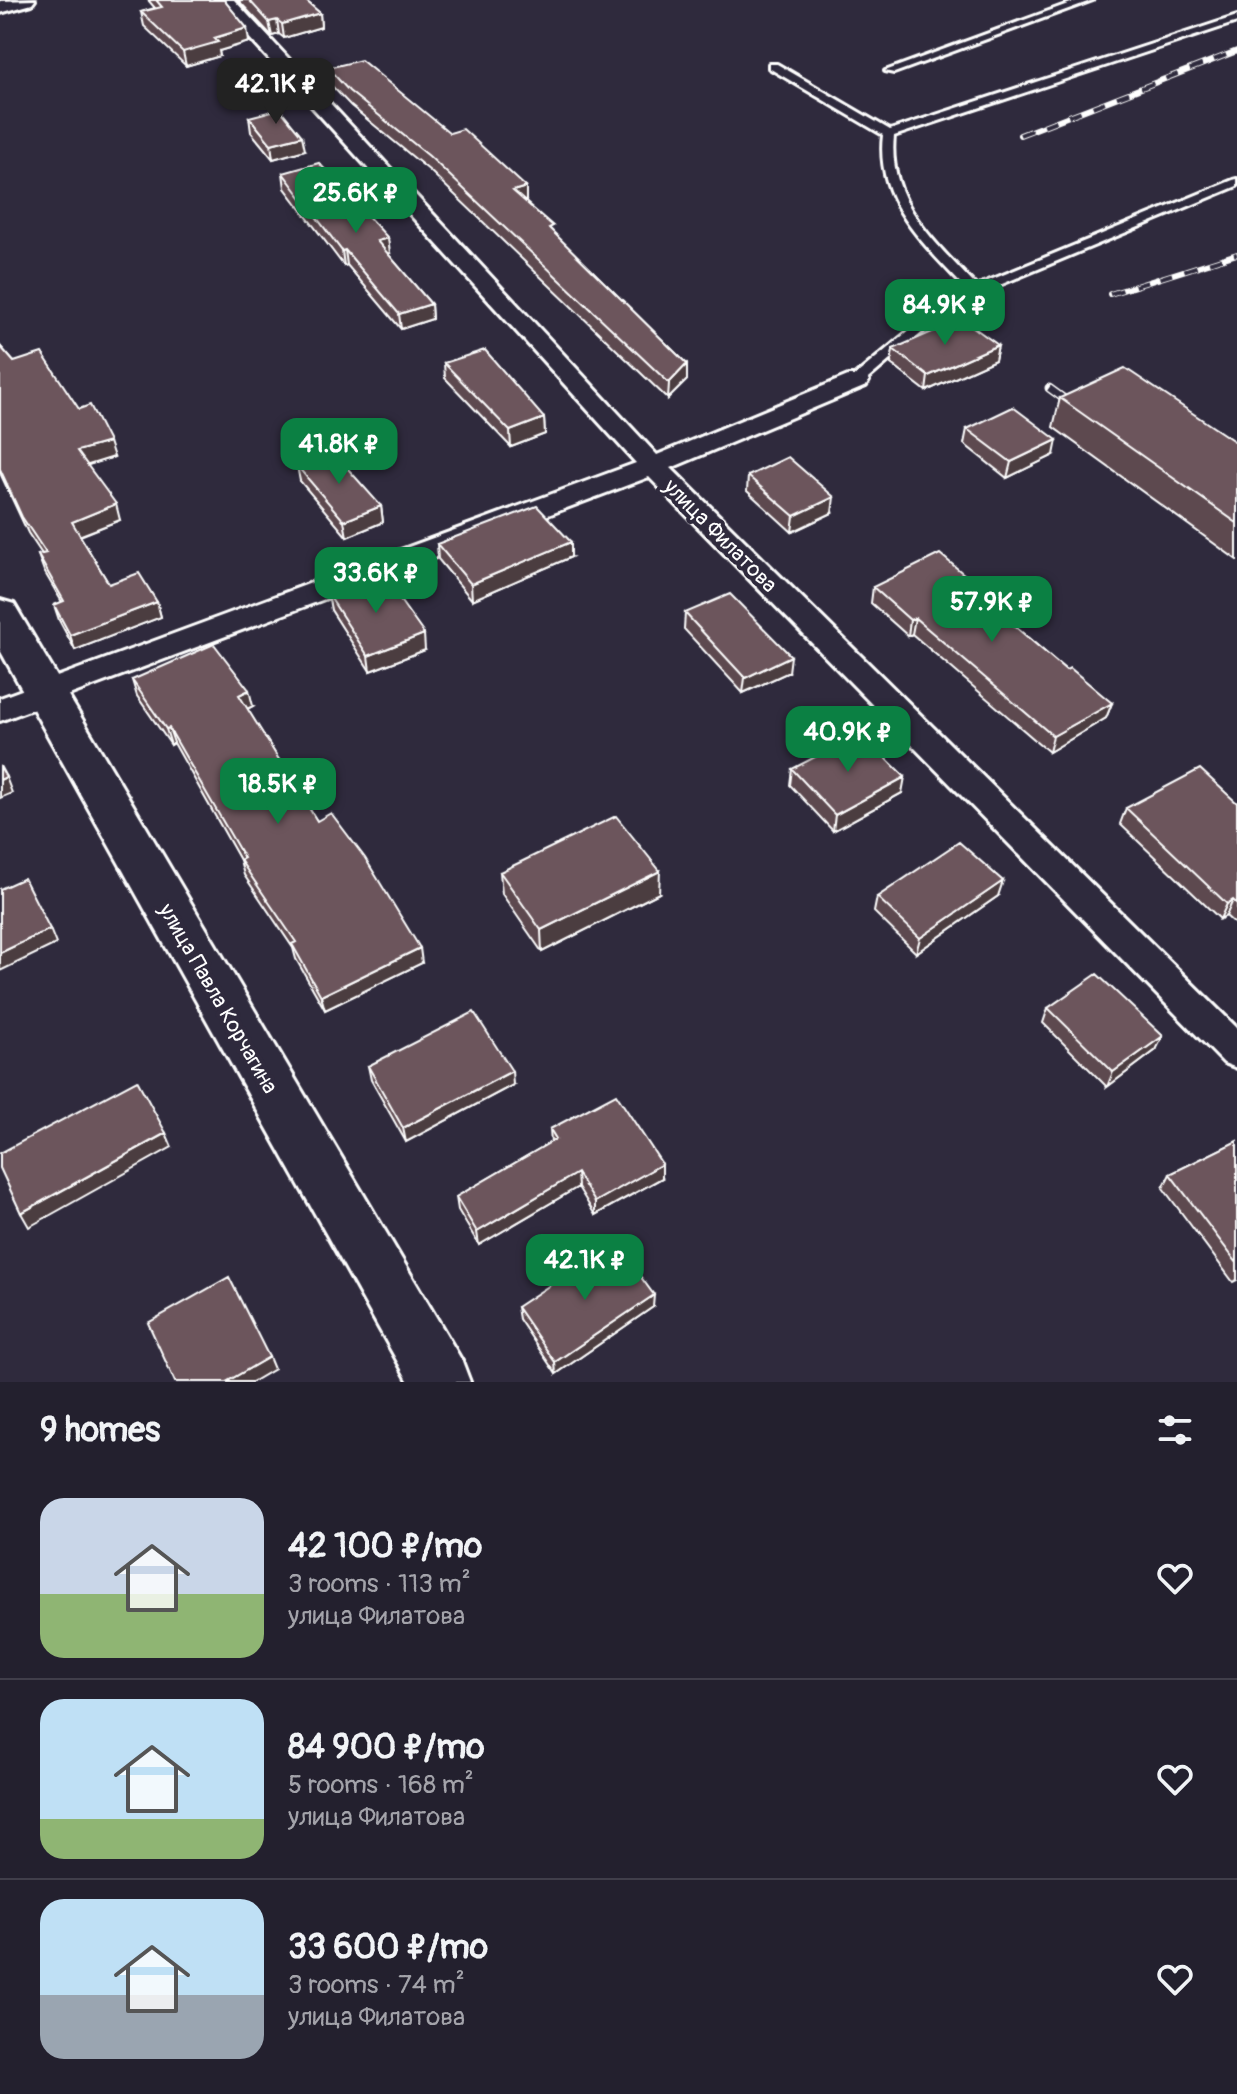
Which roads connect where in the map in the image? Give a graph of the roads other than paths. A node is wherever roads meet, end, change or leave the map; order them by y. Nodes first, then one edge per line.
1 (26, 0) edge
2 (224, 0) edge
3 (1088, 0) edge
4 (0, 7) edge
5 (1237, 19) edge
6 (773, 66) dead end
7 (890, 71) dead end
8 (889, 134) junction
9 (1237, 182) edge
10 (974, 291) junction
11 (857, 381) joint
12 (653, 466) junction
13 (0, 614) edge
14 (21, 702) edge
15 (1237, 1052) edge
16 (441, 1382) edge

1 - 4 street
2 - 12 street, улица Филатова
3 - 7 lane
5 - 8 lane
6 - 8 lane
8 - 10 lane
9 - 10 lane
10 - 11 lane
11 - 12 street
12 - 14 street
12 - 15 street, улица Филатова
13 - 14 main road, улица Павла Корчагина
14 - 16 main road, улица Павла Корчагина

